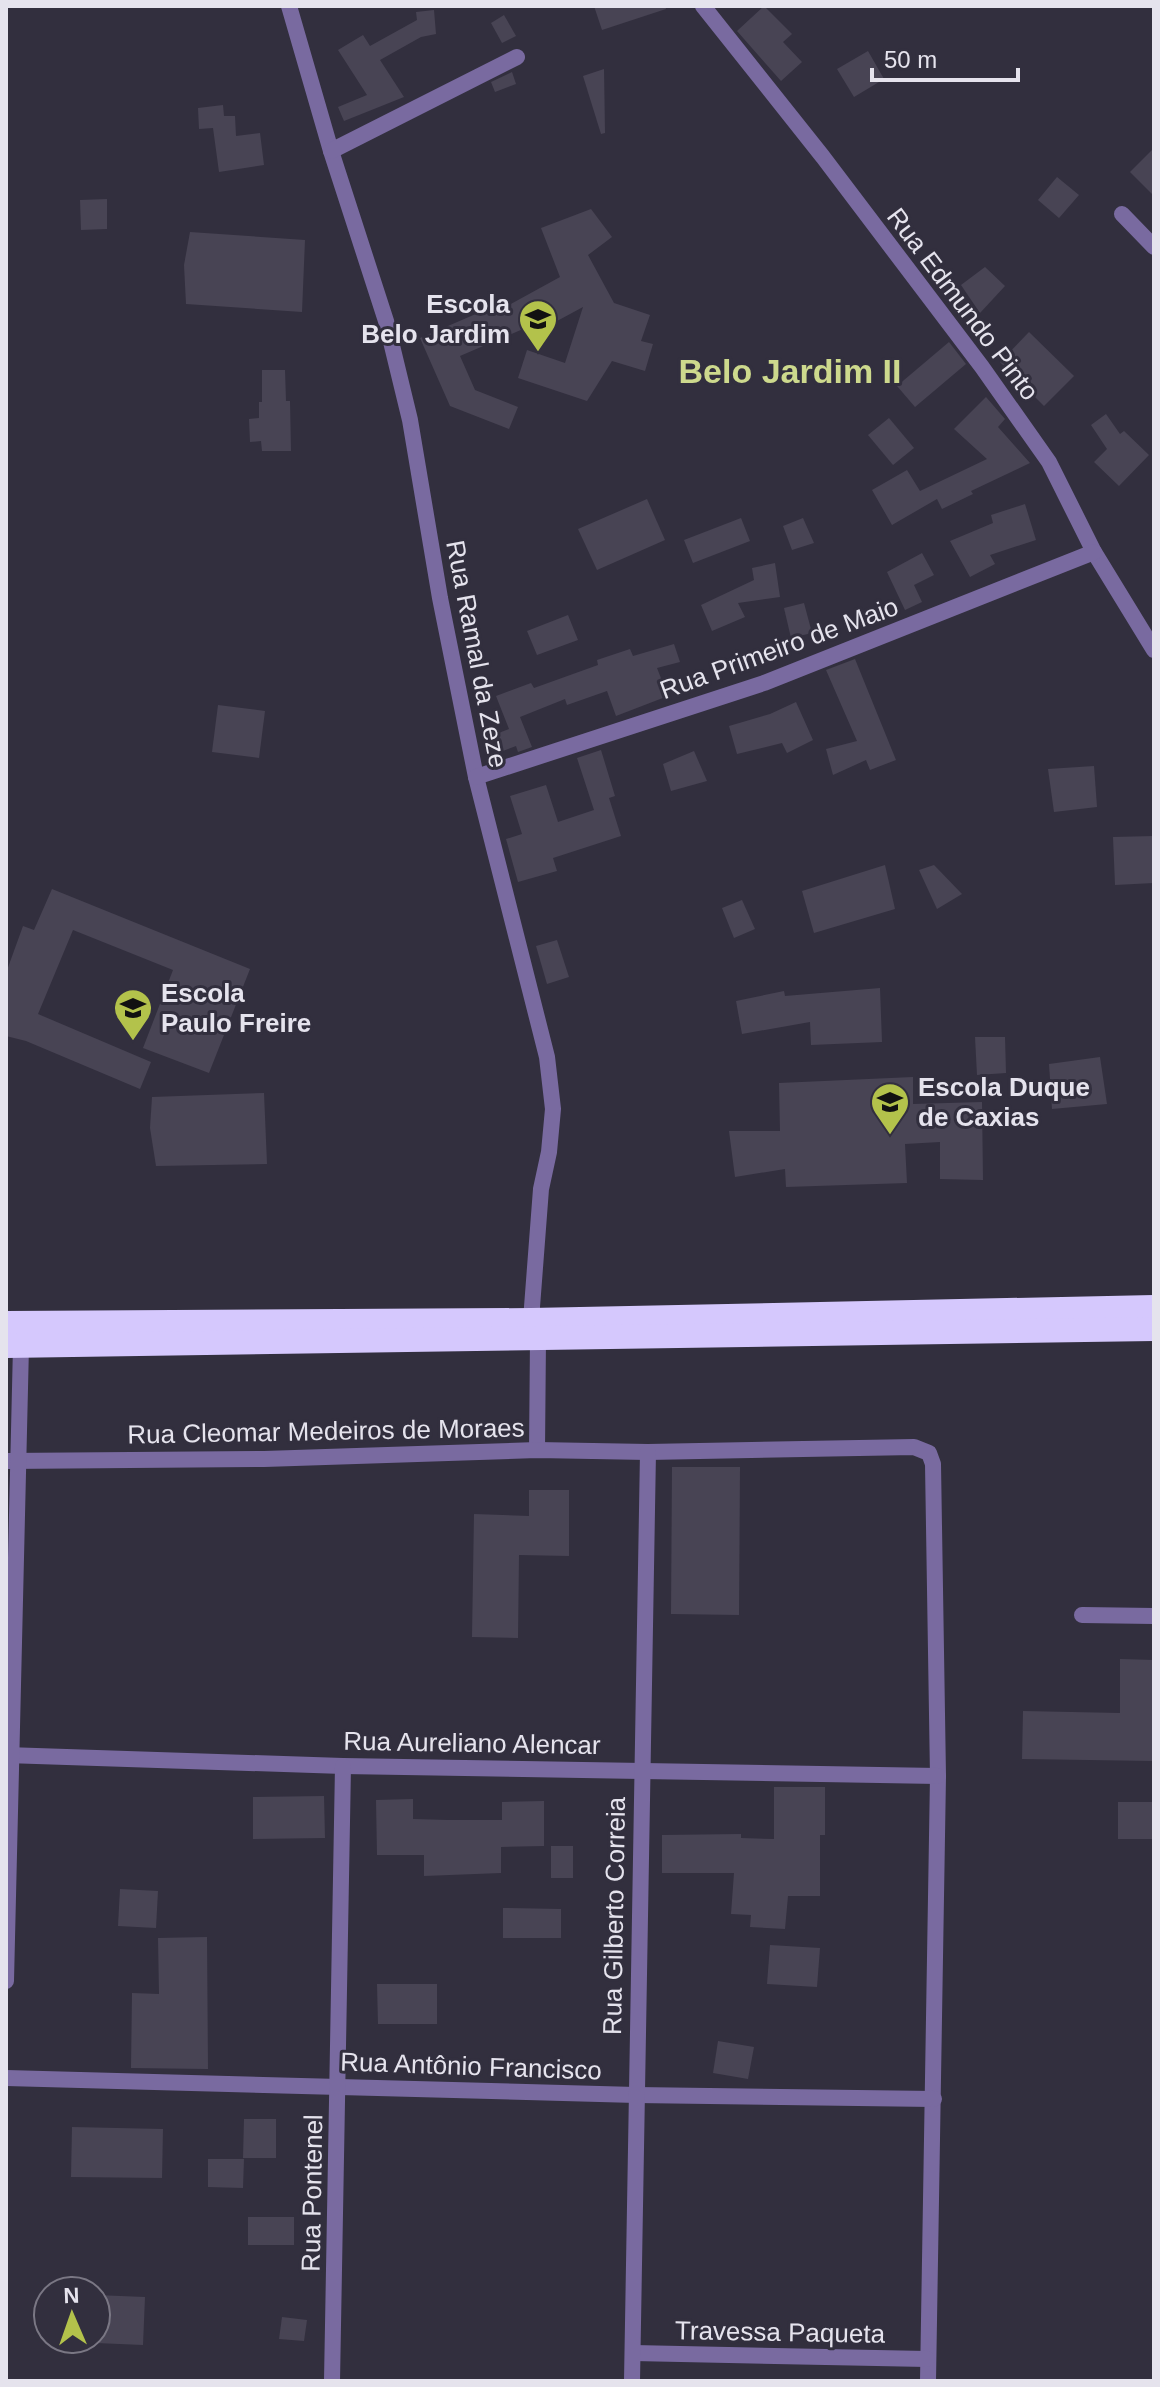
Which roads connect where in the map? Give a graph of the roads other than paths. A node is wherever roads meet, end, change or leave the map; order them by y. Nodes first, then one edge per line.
1 (289, 6) edge
2 (703, 6) edge
3 (517, 57) dead end
4 (331, 151) junction
5 (1122, 214) dead end
6 (1154, 247) edge
7 (1094, 552) junction
8 (1154, 650) edge
9 (476, 777) junction
10 (1154, 1307) edge
11 (6, 1323) edge
12 (1154, 1329) edge
13 (534, 1330) junction
14 (14, 1346) edge
15 (537, 1450) junction
16 (648, 1452) junction
17 (12, 1461) edge
18 (1082, 1615) dead end
19 (1154, 1616) edge
20 (9, 1755) edge
21 (343, 1766) junction
22 (640, 1769) junction
23 (938, 1776) junction
24 (6, 1981) edge
25 (6, 2078) edge
26 (338, 2086) junction
27 (636, 2095) junction
28 (934, 2099) junction
29 (633, 2353) junction
30 (927, 2359) junction
31 (332, 2381) edge
32 (632, 2381) edge
33 (928, 2381) edge

1 - 4 street, Rua Ramal da Zeze
2 - 7 street, Rua Edmundo Pinto
3 - 4 street
4 - 9 street, Rua Ramal da Zeze
5 - 6 street
7 - 8 street, Rua Edmundo Pinto
7 - 9 street, Rua Primeiro de Maio
9 - 13 street, Rua Ramal da Zeze
10 - 13 highway
11 - 13 highway
12 - 13 highway
13 - 14 highway
13 - 15 street, Rua Ramal da Zeze
14 - 17 street
15 - 16 street, Rua Cleomar Medeiros de Moraes
15 - 17 street, Rua Cleomar Medeiros de Moraes
16 - 22 street, Rua Gilberto Correia
16 - 23 street
17 - 20 street
18 - 19 street
20 - 21 street, Rua Aureliano Alencar
20 - 24 street
21 - 22 street, Rua Aureliano Alencar
21 - 26 street, Rua Pontenel
22 - 23 street, Rua Aureliano Alencar
22 - 27 street, Rua Gilberto Correia
23 - 28 street
25 - 26 street, Rua Antônio Francisco
26 - 27 street, Rua Antônio Francisco
26 - 31 street, Rua Pontenel
27 - 28 street, Rua Antônio Francisco
27 - 29 street, Rua Gilberto Correia
28 - 30 street
29 - 30 street, Travessa Paqueta
29 - 32 street, Rua Gilberto Correia
30 - 33 street

